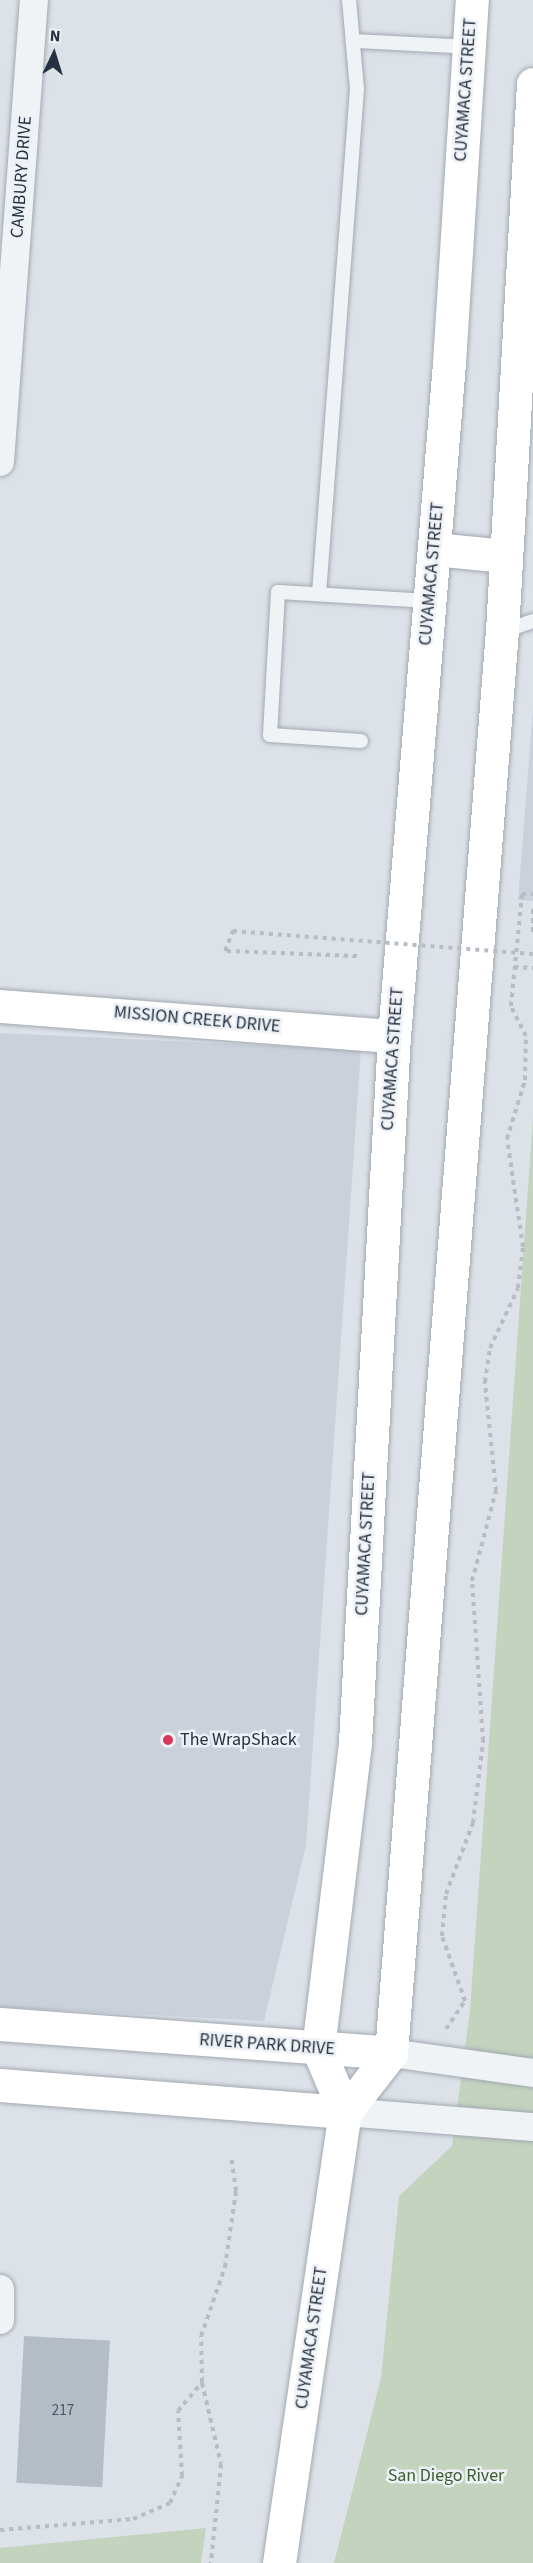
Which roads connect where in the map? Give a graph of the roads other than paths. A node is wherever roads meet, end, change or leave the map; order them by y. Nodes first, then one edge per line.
1 (34, 0) edge
2 (349, 0) edge
3 (472, 0) edge
4 (356, 41) junction
5 (469, 46) junction
6 (533, 84) edge
7 (8, 265) edge
8 (0, 462) edge
9 (434, 549) junction
10 (506, 556) junction
11 (319, 594) junction
12 (430, 602) junction
13 (533, 621) edge
14 (502, 632) junction
15 (361, 741) dead end
16 (0, 1006) edge
17 (394, 1036) junction
18 (0, 2024) edge
19 (318, 2049) junction
20 (391, 2053) junction
21 (533, 2073) edge
22 (0, 2085) edge
23 (345, 2112) junction
24 (533, 2127) edge
25 (0, 2289) edge
26 (0, 2320) edge
27 (279, 2563) edge

1 - 7 street, CAMBURY DRIVE
2 - 4 lane
3 - 5 main road, CUYAMACA STREET
4 - 5 lane
4 - 11 lane
5 - 9 main road, CUYAMACA STREET
6 - 10 main road
7 - 8 street, CAMBURY DRIVE
9 - 10 main road
9 - 12 main road, CUYAMACA STREET
10 - 14 main road
11 - 12 lane
11 - 15 lane
12 - 17 main road, CUYAMACA STREET
13 - 14 lane
14 - 20 main road
16 - 17 main road, MISSION CREEK DRIVE
17 - 19 main road, CUYAMACA STREET
18 - 19 main road, RIVER PARK DRIVE
19 - 20 main road, RIVER PARK DRIVE
19 - 23 main road
20 - 21 street, RIVER PARK DRIVE
20 - 23 main road, CUYAMACA STREET
22 - 23 main road
23 - 24 street
23 - 27 main road, CUYAMACA STREET
25 - 26 street

